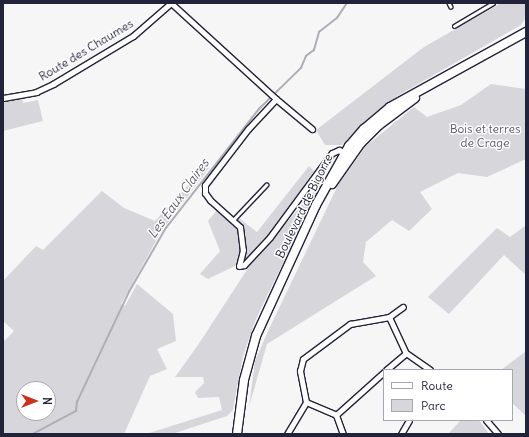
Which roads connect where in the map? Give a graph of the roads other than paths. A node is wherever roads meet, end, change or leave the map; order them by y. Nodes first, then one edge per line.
1 (171, 3) edge
2 (449, 3) edge
3 (493, 3) edge
4 (450, 7) dead end
5 (454, 26) dead end
6 (526, 32) edge
7 (526, 37) edge
8 (274, 96) junction
9 (3, 98) edge
10 (312, 129) dead end
11 (344, 153) junction
12 (266, 185) dead end
13 (234, 219) junction
14 (403, 307) dead end
15 (389, 317) junction
16 (406, 353) junction
17 (387, 369) edge
18 (429, 369) edge
19 (383, 373) edge
20 (306, 402) junction
21 (336, 415) junction
22 (408, 421) edge
23 (487, 421) edge
24 (237, 434) edge
25 (241, 434) edge
26 (287, 434) edge
27 (343, 434) edge
28 (401, 434) edge
29 (498, 434) edge

1 - 8 street
1 - 9 street, Route des Chaumes
2 - 4 lane
3 - 5 lane
6 - 11 main road, Boulevard de Bigorre
7 - 25 main road, Boulevard de Bigorre
8 - 10 street
8 - 13 street
11 - 13 street
11 - 24 main road, Boulevard de Bigorre
12 - 13 lane
14 - 15 street
15 - 16 street
15 - 20 street
16 - 17 street
16 - 18 street
19 - 21 street
20 - 21 street
20 - 26 street
21 - 27 street
22 - 28 street
23 - 29 street

